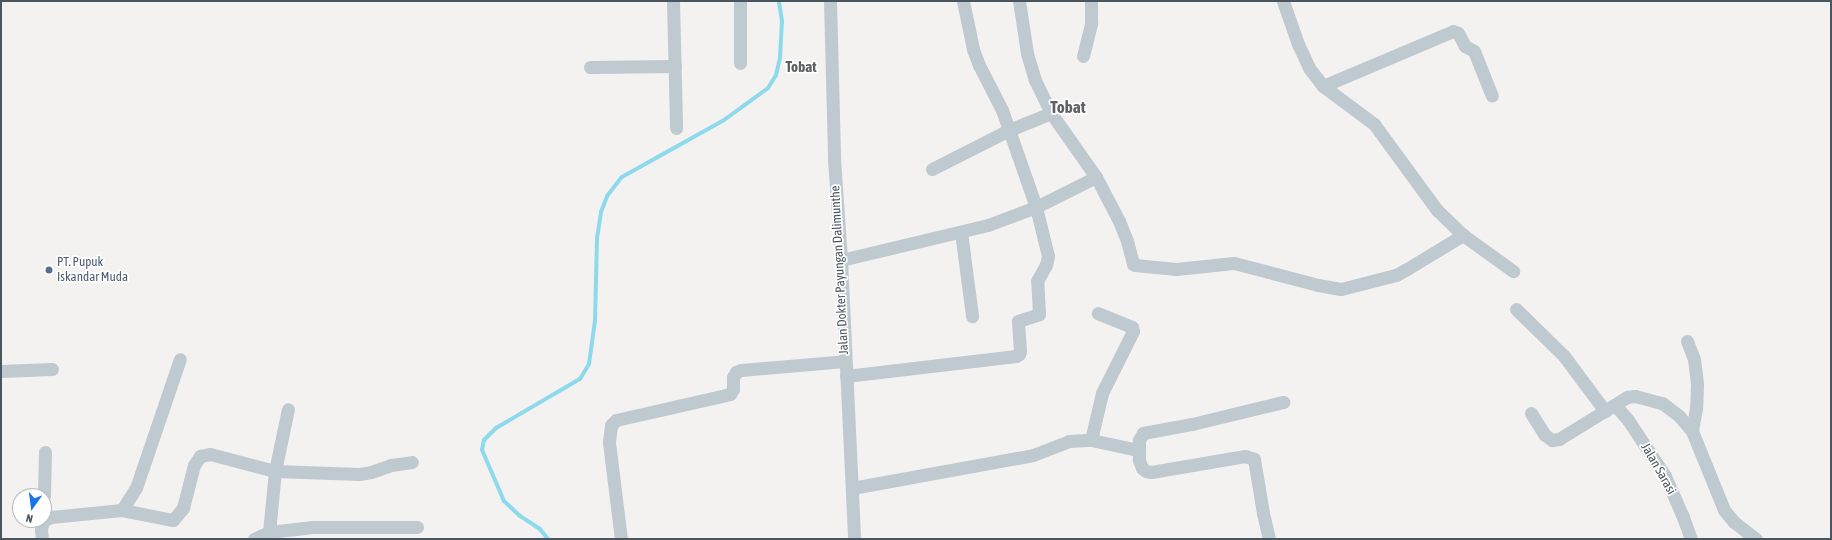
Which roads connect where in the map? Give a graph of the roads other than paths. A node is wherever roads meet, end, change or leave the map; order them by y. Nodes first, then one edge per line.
1 (673, 1) edge
2 (731, 1) edge
3 (741, 1) edge
4 (830, 1) edge
5 (964, 1) edge
6 (1019, 1) edge
7 (1091, 1) edge
8 (1283, 1) edge
9 (1083, 56) dead end
10 (740, 63) dead end
11 (674, 66) junction
12 (590, 67) dead end
13 (1323, 86) junction
14 (1492, 96) dead end
15 (1051, 113) junction
16 (676, 128) dead end
17 (1009, 130) junction
18 (932, 169) dead end
19 (1096, 177) junction
20 (1036, 207) junction
21 (961, 232) junction
22 (1464, 234) junction
23 (841, 260) junction
24 (1513, 272) dead end
25 (1516, 309) dead end
26 (1098, 313) dead end
27 (972, 316) dead end
28 (1687, 341) dead end
29 (180, 359) dead end
30 (845, 362) junction
31 (52, 369) dead end
32 (1, 370) edge
33 (846, 376) junction
34 (1283, 402) dead end
35 (1610, 408) junction
36 (288, 409) dead end
37 (1531, 413) dead end
38 (1692, 431) junction
39 (1091, 440) junction
40 (1139, 450) junction
41 (45, 452) dead end
42 (412, 462) dead end
43 (275, 471) junction
44 (44, 488) edge
45 (852, 488) junction
46 (122, 510) junction
47 (52, 516) edge
48 (417, 527) dead end
49 (41, 528) edge
50 (269, 532) junction
51 (366, 533) edge
52 (42, 539) edge
53 (255, 539) edge
54 (621, 539) edge
55 (854, 539) edge
56 (1269, 539) edge
57 (1691, 539) edge
58 (1756, 539) edge

1 - 11 street
2 - 3 street
3 - 10 street
4 - 23 street, Jalan Dokter Payungan Dalimunthe
5 - 17 street
6 - 15 street
7 - 9 street
8 - 13 street
11 - 12 street
11 - 16 street
13 - 14 street
13 - 22 street
15 - 17 street
15 - 19 street
17 - 18 street
17 - 20 street
19 - 20 street
19 - 22 street
20 - 21 street
20 - 33 street
21 - 23 street
21 - 27 street
22 - 24 street
23 - 30 street, Jalan Dokter Payungan Dalimunthe
25 - 35 street, Jalan Sarasi
26 - 39 street
28 - 38 street
29 - 46 street
30 - 33 street, Jalan Dokter Payungan Dalimunthe
30 - 54 street
31 - 32 street
33 - 45 street, Jalan Dokter Payungan Dalimunthe
34 - 40 street
35 - 37 street
35 - 38 street
35 - 57 street, Jalan Sarasi
36 - 43 street
38 - 58 street
39 - 40 street
39 - 45 street
40 - 56 street
41 - 44 street
42 - 43 street
43 - 46 street
43 - 50 street
45 - 55 street, Jalan Dokter Payungan Dalimunthe
46 - 47 street
48 - 51 street
49 - 52 street
50 - 51 street
50 - 53 street

